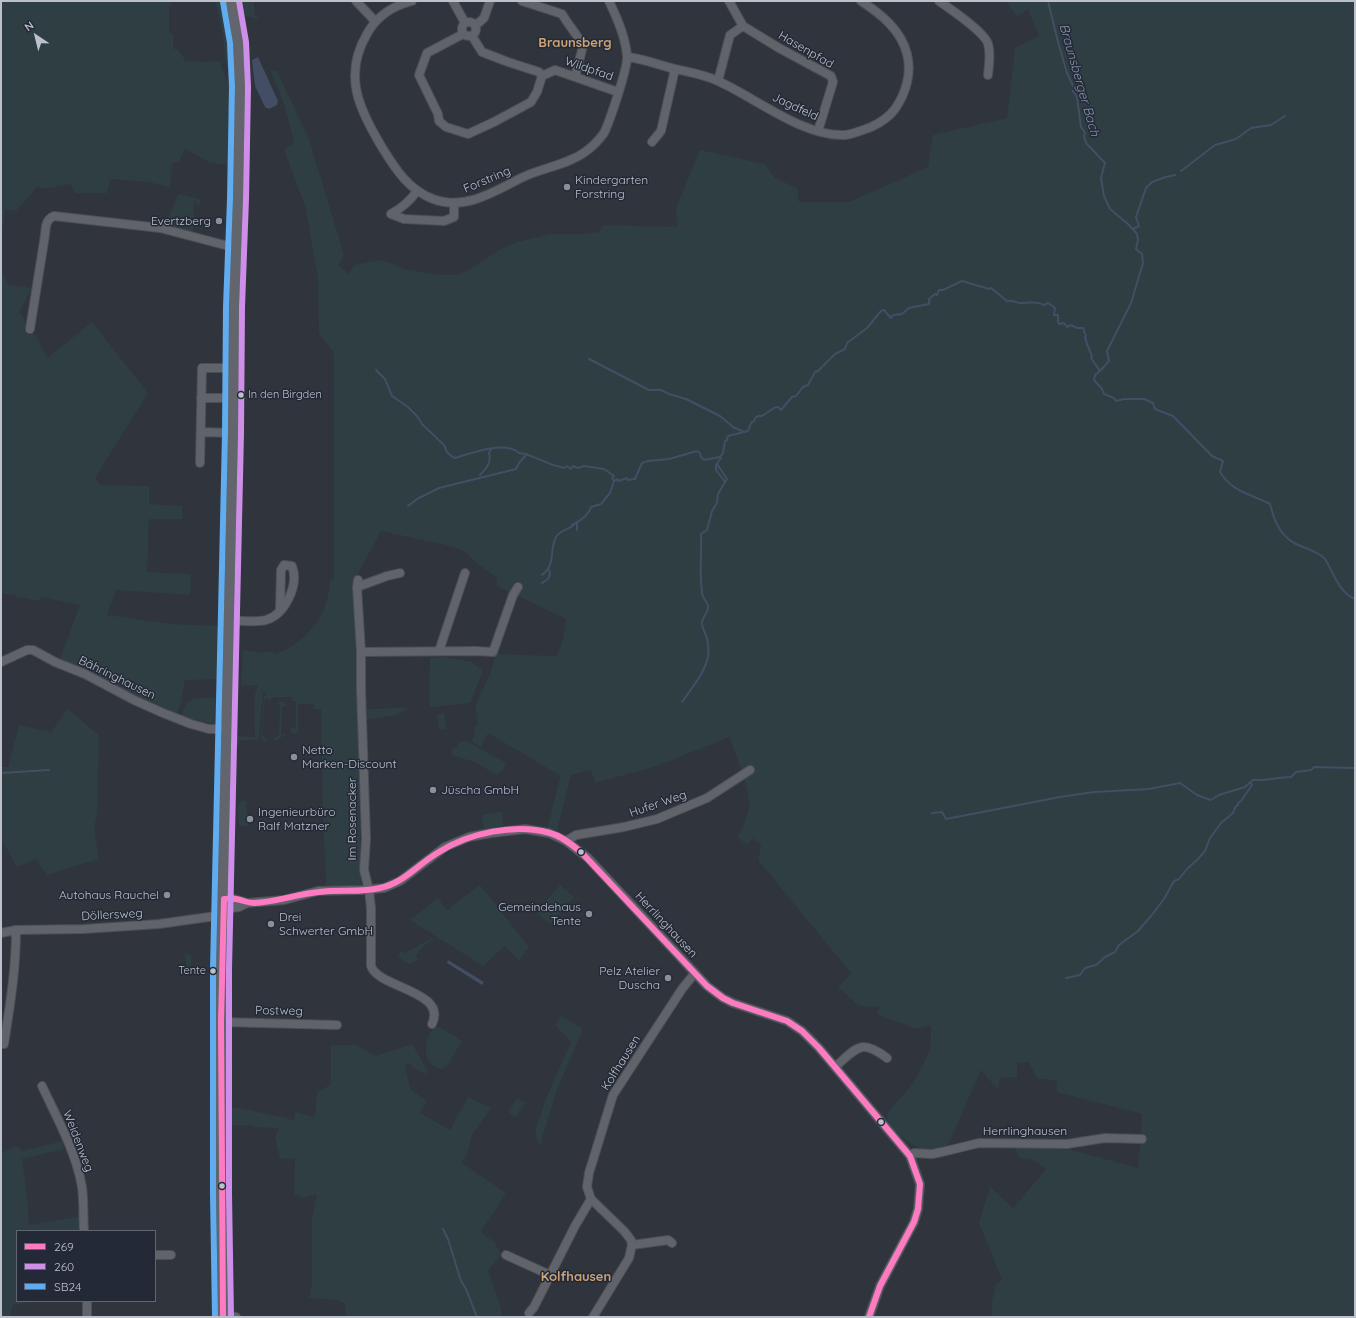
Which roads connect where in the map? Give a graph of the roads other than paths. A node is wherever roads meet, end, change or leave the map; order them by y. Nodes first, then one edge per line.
1 (231, 1) edge
2 (356, 1) edge
3 (412, 1) edge
4 (453, 1) edge
5 (490, 1) edge
6 (522, 1) edge
7 (609, 1) edge
8 (729, 1) edge
9 (861, 1) edge
10 (939, 1) edge
11 (375, 21) junction
12 (465, 23) junction
13 (475, 26) junction
14 (743, 26) junction
15 (463, 34) junction
16 (472, 36) junction
17 (628, 57) junction
18 (675, 69) junction
19 (988, 75) dead end
20 (542, 76) junction
21 (575, 77) junction
22 (718, 81) junction
23 (618, 92) junction
24 (818, 131) junction
25 (652, 142) dead end
26 (417, 191) junction
27 (454, 204) junction
28 (236, 248) junction
29 (30, 329) dead end
30 (223, 368) dead end
31 (201, 398) junction
32 (234, 398) junction
33 (201, 432) junction
34 (233, 434) junction
35 (200, 463) dead end
36 (400, 573) dead end
37 (465, 574) dead end
38 (518, 588) dead end
39 (280, 610) junction
40 (229, 621) junction
41 (439, 651) junction
42 (362, 652) junction
43 (1, 662) edge
44 (227, 729) junction
45 (750, 770) dead end
46 (566, 841) junction
47 (365, 890) junction
48 (223, 908) junction
49 (16, 930) junction
50 (1, 933) edge
51 (695, 973) junction
52 (221, 1022) junction
53 (432, 1024) dead end
54 (337, 1025) dead end
55 (1, 1044) edge
56 (887, 1058) dead end
57 (835, 1067) junction
58 (42, 1086) dead end
59 (1142, 1139) dead end
60 (910, 1156) junction
61 (591, 1199) junction
62 (84, 1230) edge
63 (672, 1243) dead end
64 (632, 1246) junction
65 (156, 1255) edge
66 (171, 1255) dead end
67 (506, 1255) dead end
68 (550, 1275) junction
69 (87, 1302) edge
70 (529, 1313) dead end
71 (87, 1317) edge
72 (223, 1317) edge
73 (236, 1317) edge
74 (593, 1317) edge
75 (869, 1317) edge

1 - 28 main road
2 - 11 street
3 - 11 street, Forstring
4 - 12 street
5 - 13 street
6 - 21 street
7 - 17 street, Forstring
8 - 14 street, Hasenpfad
9 - 24 street, Jagdfeld
10 - 19 street
11 - 26 street, Forstring
12 - 13 street
12 - 15 street
13 - 16 street
14 - 22 street
14 - 24 street, Hasenpfad
15 - 16 street
15 - 20 street
16 - 20 street
17 - 18 street, Jagdfeld
17 - 23 street, Forstring
18 - 22 street, Jagdfeld
18 - 25 street
20 - 21 street, Wildpfad
21 - 23 street, Wildpfad
22 - 24 street, Jagdfeld
23 - 27 street, Forstring
26 - 27 street, Forstring
26 - 27 street
28 - 29 street
28 - 32 main road
30 - 31 street
31 - 32 street
31 - 33 street
32 - 34 main road
33 - 34 street
33 - 35 street
34 - 40 main road
36 - 42 street, Im Rosenacker
37 - 41 street
38 - 41 street
39 - 39 street
39 - 40 street
40 - 44 main road
41 - 42 street
42 - 47 street, Im Rosenacker
43 - 44 street, Bähringhausen
44 - 48 main road
45 - 46 street, Hufer Weg
46 - 47 street, Herrlinghausen
46 - 51 street, Herrlinghausen
47 - 48 street, Herrlinghausen
47 - 53 street
48 - 49 street, Döllersweg
48 - 52 main road
49 - 50 street, Döllersweg
49 - 55 street
51 - 57 street, Herrlinghausen
51 - 61 street, Kolfhausen
52 - 54 street, Postweg
52 - 72 main road
56 - 57 street
57 - 60 street, Herrlinghausen
58 - 62 street, Weidenweg
59 - 60 street, Herrlinghausen
60 - 75 street, Herrlinghausen
61 - 64 street
61 - 68 street
63 - 64 street
64 - 74 street
65 - 66 street
67 - 68 street
68 - 70 street
69 - 71 street
72 - 73 street

